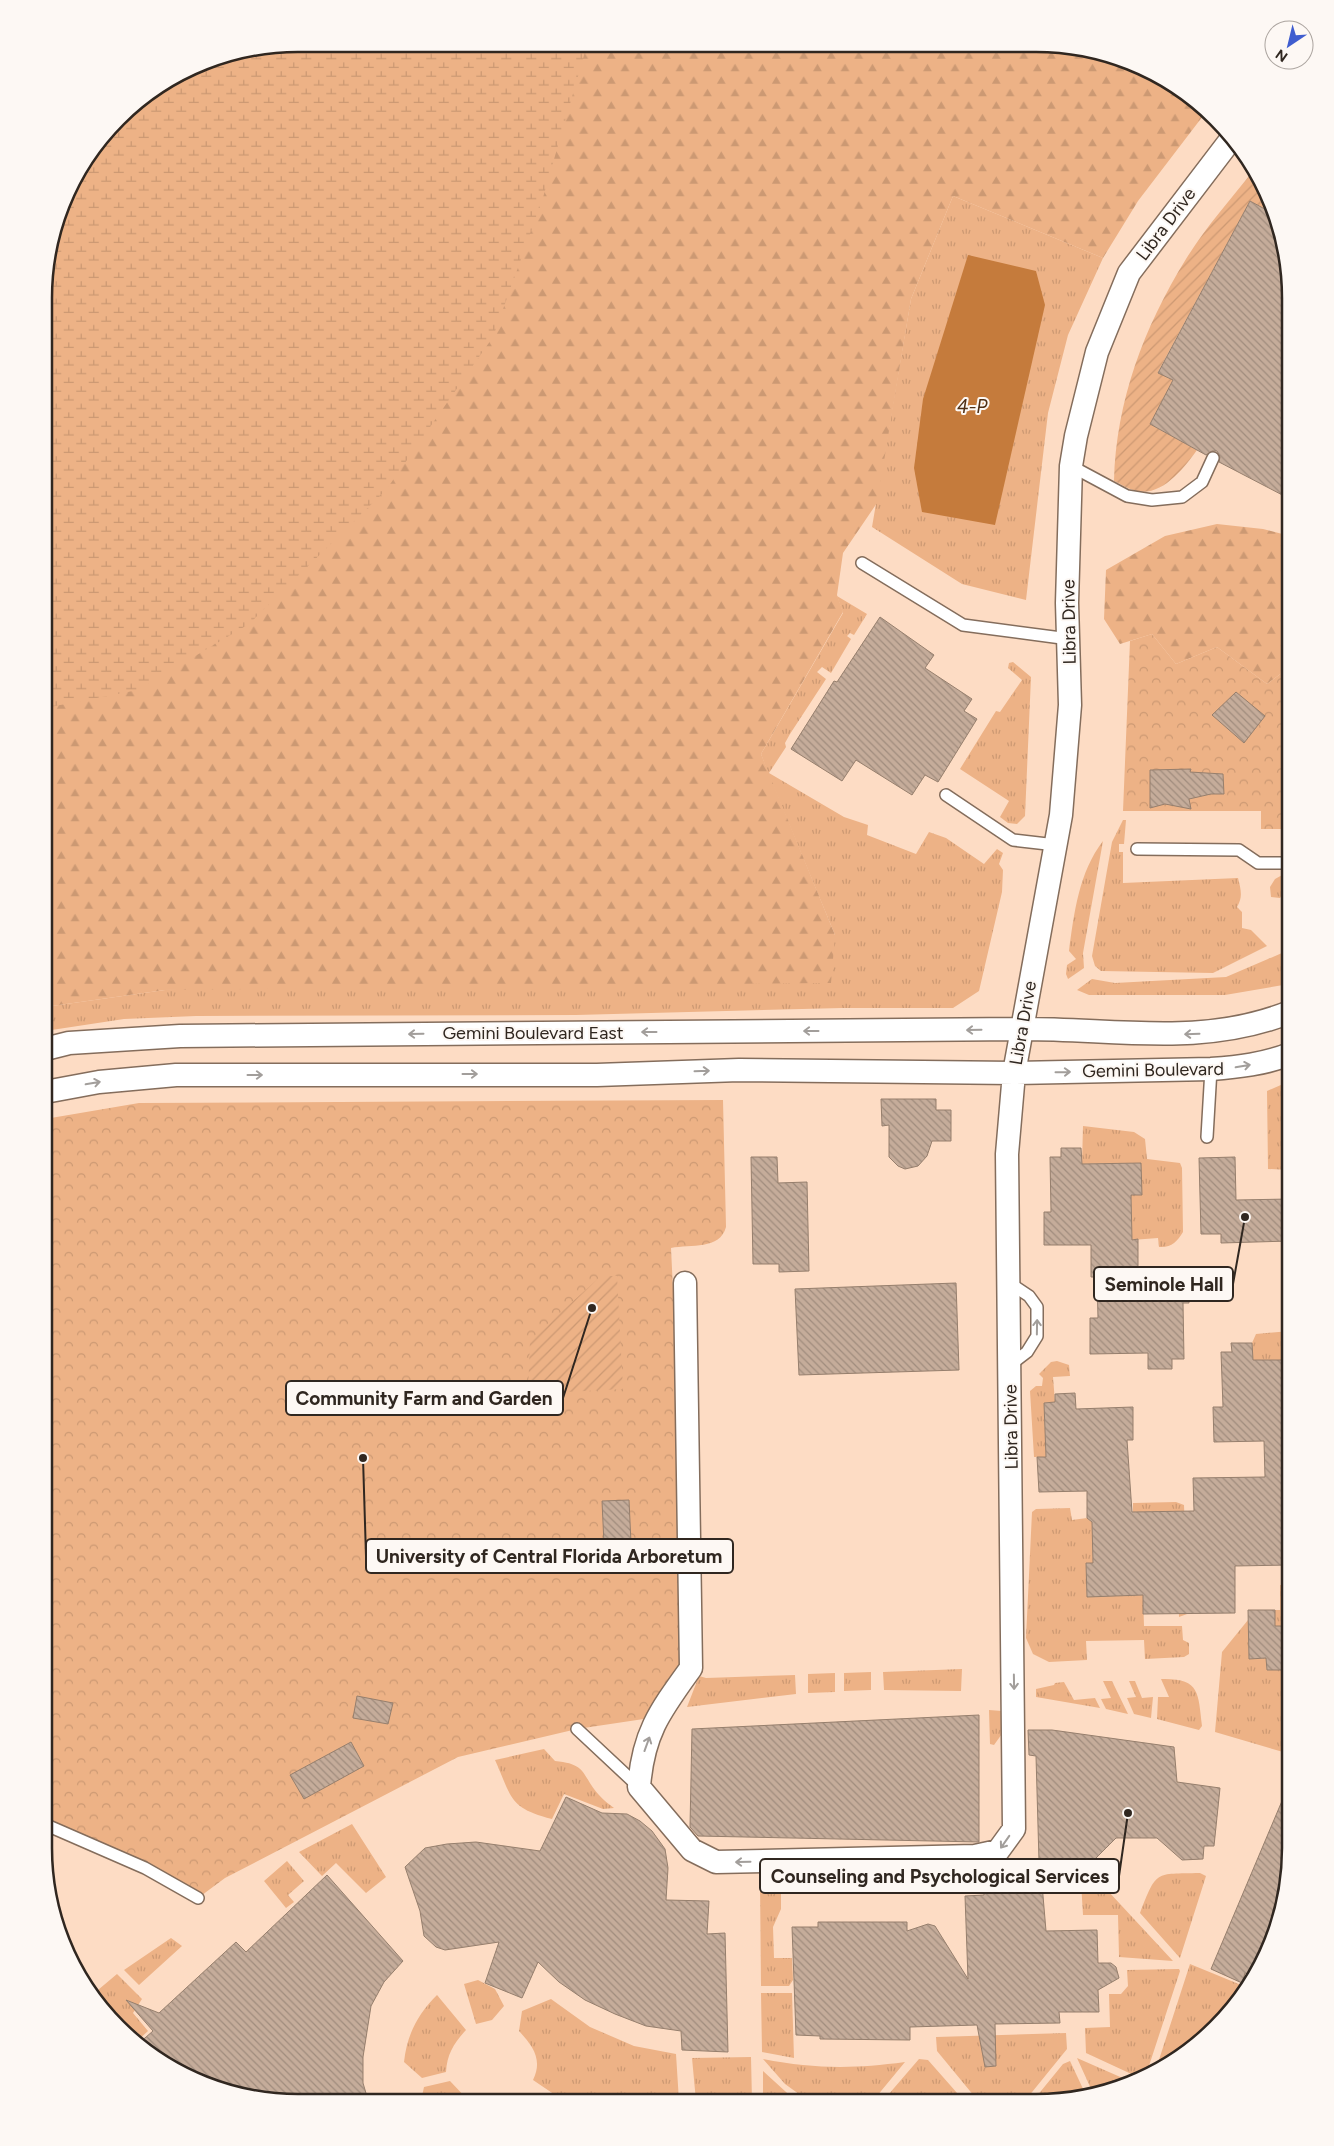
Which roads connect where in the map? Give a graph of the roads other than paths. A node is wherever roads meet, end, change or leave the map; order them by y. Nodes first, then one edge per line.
1 (1227, 144) edge
2 (1213, 458) dead end
3 (1071, 466) junction
4 (862, 563) dead end
5 (1069, 639) junction
6 (946, 795) dead end
7 (1056, 845) junction
8 (1137, 849) dead end
9 (1282, 863) edge
10 (1282, 1015) edge
11 (1022, 1028) junction
12 (52, 1047) edge
13 (1282, 1056) edge
14 (1211, 1069) junction
15 (1014, 1073) junction
16 (52, 1091) edge
17 (1207, 1137) dead end
18 (685, 1283) dead end
19 (577, 1729) dead end
20 (639, 1787) junction
21 (52, 1827) edge
22 (198, 1898) dead end

1 - 3 street, Libra Drive
2 - 3 lane
3 - 5 street, Libra Drive
4 - 5 lane
5 - 7 street, Libra Drive
6 - 7 lane
7 - 11 street, Libra Drive
8 - 9 lane
10 -> 11 street, Gemini Boulevard East
11 -> 12 street, Gemini Boulevard East
11 - 15 street, Libra Drive
14 -> 13 street, Gemini Boulevard
15 -> 14 street, Gemini Boulevard
14 - 17 lane
16 -> 15 street
15 -> 20 street, Libra Drive
20 -> 18 street
19 - 20 lane
21 - 22 lane

